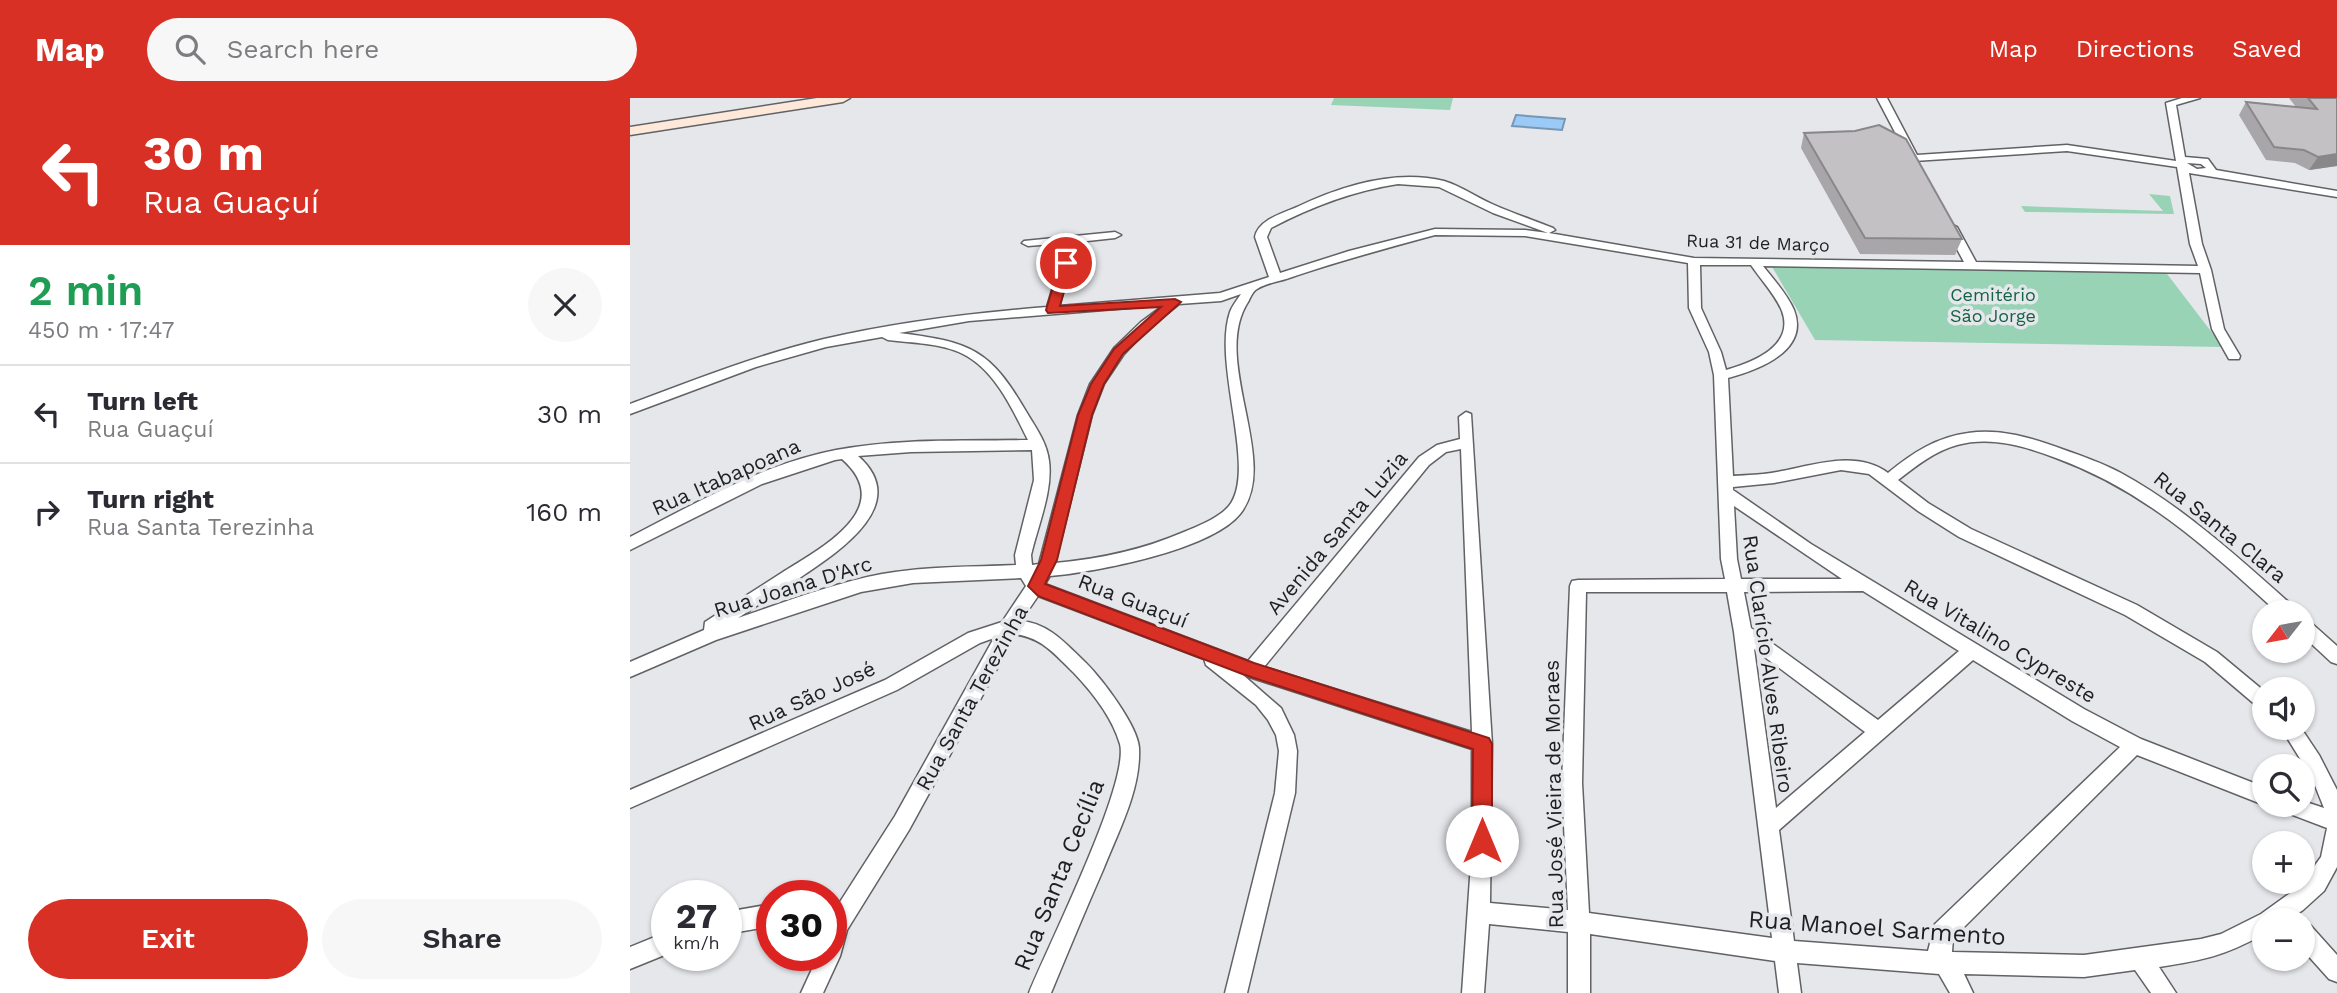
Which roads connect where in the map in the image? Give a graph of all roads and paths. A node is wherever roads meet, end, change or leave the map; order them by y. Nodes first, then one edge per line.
1 (807, 98) edge
2 (844, 98) edge
3 (1882, 98) edge
4 (2195, 98) edge
5 (630, 125) edge
6 (630, 131) edge
7 (2180, 159) junction
8 (2337, 194) edge
9 (1945, 217) edge
10 (1115, 235) dead end
11 (1073, 239) junction
12 (1577, 240) junction
13 (1028, 243) dead end
14 (1694, 261) junction
15 (1755, 262) junction
16 (1971, 264) junction
17 (2206, 270) junction
18 (1276, 279) junction
19 (1252, 287) junction
20 (1175, 302) junction
21 (1052, 310) junction
22 (872, 333) junction
23 (2234, 356) dead end
24 (1721, 375) junction
25 (630, 409) edge
26 (1466, 417) dead end
27 (1467, 443) junction
28 (1038, 445) junction
29 (845, 453) junction
30 (1889, 480) junction
31 (1727, 488) junction
32 (634, 540) edge
33 (1046, 568) junction
34 (1024, 570) junction
35 (1735, 584) junction
36 (1864, 585) junction
37 (1036, 586) junction
38 (2274, 600) edge
39 (1008, 626) junction
40 (1743, 632) junction
41 (2315, 637) edge
42 (689, 641) junction
43 (1972, 650) junction
44 (1202, 652) junction
45 (2337, 657) edge
46 (630, 670) edge
47 (1251, 670) junction
48 (2252, 691) edge
49 (1878, 731) junction
50 (2298, 740) edge
51 (1483, 744) junction
52 (2134, 744) junction
53 (2252, 791) edge
54 (630, 799) edge
55 (2315, 814) edge
56 (2337, 821) edge
57 (1767, 828) junction
58 (2337, 828) edge
59 (847, 906) edge
60 (2291, 908) edge
61 (1482, 913) junction
62 (1579, 922) junction
63 (2252, 931) edge
64 (2315, 947) edge
65 (651, 949) edge
66 (1784, 951) junction
67 (630, 958) edge
68 (2141, 960) junction
69 (1944, 963) junction
70 (822, 971) edge
71 (2337, 971) edge
72 (811, 993) edge
73 (1040, 993) edge
74 (1236, 993) edge
75 (1473, 993) edge
76 (1579, 993) edge
77 (1790, 993) edge
78 (1962, 993) edge
79 (2165, 993) edge

1 - 5 main road
2 - 6 main road
3 - 7 street
4 - 7 street
7 - 8 street
7 - 17 street
9 - 16 street
10 - 11 street
11 - 13 street
11 - 21 street
12 - 14 street, Rua 31 de Março
12 - 18 street, Rua 31 de Março
12 - 18 street
14 - 15 street, Rua 31 de Março
14 - 24 street, Rua Clarício Alves Ribeiro
15 - 16 street, Rua 31 de Março
15 - 24 street
16 - 17 street, Rua 31 de Março
17 - 23 street
18 - 19 street, Rua 31 de Março
19 - 20 street, Rua 31 de Março
19 - 33 street, Rua Joana D'Arc
20 - 21 street, Rua 31 de Março
20 - 33 street, Rua Santa Terezinha
21 - 22 street, Rua 31 de Março
22 - 25 street, Rua 31 de Março
22 - 28 street
24 - 31 street, Rua Clarício Alves Ribeiro
26 - 27 street
27 - 47 street, Avenida Santa Luzia
27 - 51 street
28 - 29 street, Rua Itabapoana
28 - 34 street
29 - 32 street, Rua Itabapoana
29 - 42 street
30 - 31 street
30 - 38 street, Rua Santa Clara
30 - 48 street
31 - 35 street, Rua Clarício Alves Ribeiro
31 - 36 street, Rua Vitalino Cypreste
33 - 34 street, Rua Joana D'Arc
33 - 37 street, Rua Santa Terezinha
34 - 37 street, Rua Guaçuí
34 - 42 street, Rua Joana D'Arc
35 - 36 street, Rua José Vieira de Moraes
35 - 40 street, Rua Clarício Alves Ribeiro
35 - 62 street, Rua José Vieira de Moraes
36 - 43 street, Rua Vitalino Cypreste
37 - 39 street, Rua Santa Terezinha
37 - 44 street, Rua Guaçuí
39 - 54 street, Rua São José
39 - 59 street, Rua Santa Terezinha
39 - 73 street, Rua Santa Cecília
40 - 49 street
40 - 57 street, Rua Clarício Alves Ribeiro
41 - 45 street
42 - 46 street, Rua Joana D'Arc
43 - 49 street
43 - 52 street, Rua Vitalino Cypreste
44 - 47 street, Rua Guaçuí
44 - 74 street
47 - 51 street, Rua Guaçuí
49 - 57 street
50 - 56 street
51 - 61 street
52 - 53 street, Rua Vitalino Cypreste
52 - 69 street
55 - 56 street
57 - 66 street, Rua Clarício Alves Ribeiro
58 - 60 street, Rua Manoel Sarmento
61 - 62 street, Rua Manoel Sarmento
61 - 75 street
62 - 66 street, Rua Manoel Sarmento
62 - 76 street, Rua José Vieira de Moraes
63 - 68 street, Rua Manoel Sarmento
64 - 71 street
65 - 67 street
66 - 69 street, Rua Manoel Sarmento
66 - 77 street, Rua Clarício Alves Ribeiro
68 - 69 street, Rua Manoel Sarmento
68 - 79 street
69 - 78 street
70 - 72 street

